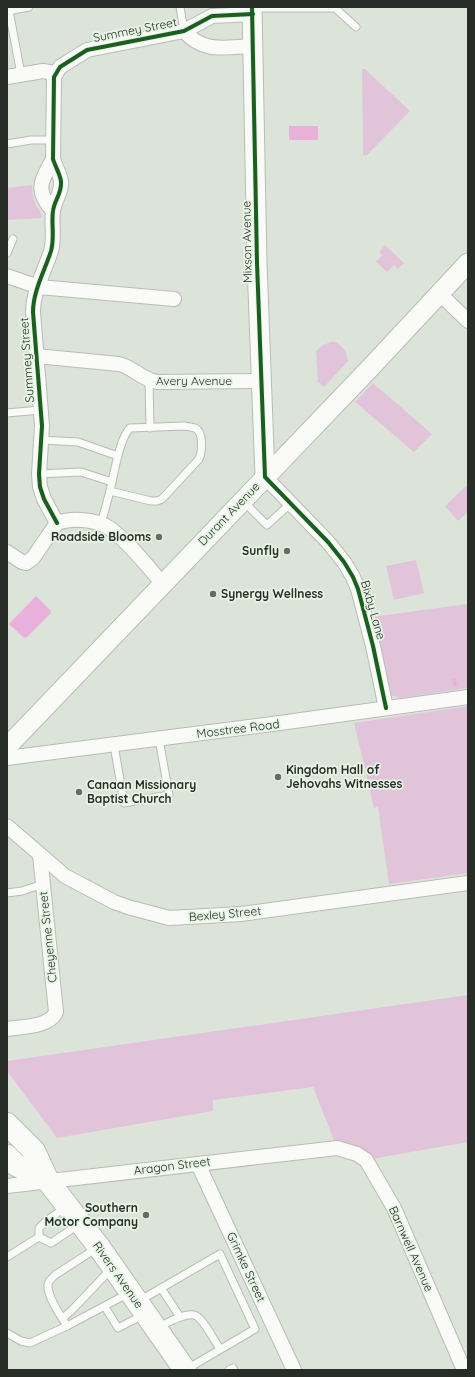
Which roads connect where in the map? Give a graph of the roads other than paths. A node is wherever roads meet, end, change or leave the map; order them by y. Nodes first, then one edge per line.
1 (29, 7) edge
2 (180, 7) edge
3 (341, 9) edge
4 (252, 10) edge
5 (8, 11) edge
6 (356, 27) dead end
7 (184, 31) junction
8 (253, 46) junction
9 (55, 73) junction
10 (21, 74) junction
11 (7, 77) edge
12 (53, 140) junction
13 (7, 144) edge
14 (53, 159) junction
15 (53, 211) junction
16 (13, 239) dead end
17 (7, 253) edge
18 (468, 264) edge
19 (7, 276) edge
20 (39, 287) junction
21 (440, 294) junction
22 (174, 299) dead end
23 (468, 321) edge
24 (36, 356) junction
25 (149, 381) junction
26 (261, 381) junction
27 (40, 410) junction
28 (7, 413) edge
29 (150, 428) junction
30 (40, 440) junction
31 (118, 456) junction
32 (39, 474) junction
33 (265, 477) junction
34 (112, 482) junction
35 (110, 491) junction
36 (242, 500) junction
37 (290, 504) junction
38 (57, 523) junction
39 (101, 524) junction
40 (7, 552) edge
41 (162, 583) junction
42 (468, 697) edge
43 (386, 708) junction
44 (159, 739) junction
45 (114, 745) junction
46 (7, 747) edge
47 (7, 758) edge
48 (7, 826) edge
49 (40, 855) junction
50 (468, 883) edge
51 (43, 884) junction
52 (7, 893) edge
53 (7, 1029) edge
54 (7, 1124) edge
55 (337, 1148) joint
56 (7, 1156) edge
57 (198, 1164) junction
58 (48, 1181) junction
59 (7, 1186) edge
60 (68, 1206) junction
61 (80, 1223) junction
62 (39, 1237) junction
63 (99, 1247) junction
64 (7, 1257) edge
65 (113, 1267) junction
66 (161, 1288) junction
67 (104, 1307) junction
68 (142, 1309) junction
69 (180, 1317) junction
70 (63, 1318) junction
71 (67, 1326) junction
72 (7, 1333) edge
73 (220, 1349) junction
74 (185, 1370) edge
75 (230, 1370) edge
76 (234, 1370) edge
77 (294, 1370) edge
78 (464, 1370) edge

1 - 5 lane
2 - 7 lane
3 - 4 lane
3 - 6 lane
4 - 7 street, Summey Street
4 - 8 street, Mixson Avenue
5 - 10 lane
7 - 8 street, Summey Street
7 - 9 street, Summey Street
8 - 26 street, Mixson Avenue
9 - 10 street
9 - 12 street, Summey Street
10 - 11 street
12 - 13 lane
12 - 14 street, Summey Street
14 - 15 street, Summey Street
14 - 15 street
15 - 20 street, Summey Street
16 - 17 lane
18 - 21 street, Durant Avenue
19 - 20 street
20 - 22 street
20 - 24 street, Summey Street
21 - 23 street
21 - 33 street, Durant Avenue
24 - 25 street, Avery Avenue
24 - 27 street, Summey Street
25 - 26 street, Avery Avenue
25 - 29 lane
26 - 33 street, Mixson Avenue
27 - 28 lane
27 - 30 street, Summey Street
29 - 31 lane
29 - 35 lane
30 - 31 lane
30 - 32 street, Summey Street
31 - 34 lane
32 - 34 lane
32 - 38 street, Summey Street
33 - 36 street, Durant Avenue
33 - 37 street, Bixby Lane
34 - 35 lane
35 - 39 lane
36 - 37 lane
36 - 41 street, Durant Avenue
37 - 43 street, Bixby Lane
38 - 39 street
38 - 40 street
39 - 41 street
41 - 46 street, Durant Avenue
42 - 43 street, Mosstree Road
43 - 44 street, Mosstree Road
44 - 45 street, Mosstree Road
44 - 45 lane
45 - 47 street, Mosstree Road
48 - 49 street, Bexley Street
49 - 50 street, Bexley Street
49 - 51 street, Cheyenne Street
51 - 52 lane
51 - 53 street, Cheyenne Street
54 - 58 main road, Rivers Avenue
55 - 57 street, Aragon Street
55 - 78 street, Barnwell Avenue
56 - 58 main road, Rivers Avenue
57 - 58 street, Aragon Street
57 - 77 street, Grimke Street
58 - 59 street, Aragon Street
58 - 60 main road, Rivers Avenue
60 - 61 main road, Rivers Avenue
60 - 62 lane
61 - 62 lane
61 - 63 main road, Rivers Avenue
62 - 64 lane
63 - 65 main road, Rivers Avenue
63 - 70 lane
65 - 68 main road, Rivers Avenue
65 - 70 lane
66 - 68 lane
66 - 69 lane
66 - 73 lane
67 - 68 lane
67 - 68 lane
67 - 71 lane
68 - 69 lane
68 - 74 main road, Rivers Avenue
69 - 73 lane
70 - 71 lane
71 - 72 lane
73 - 74 lane
75 - 76 lane

